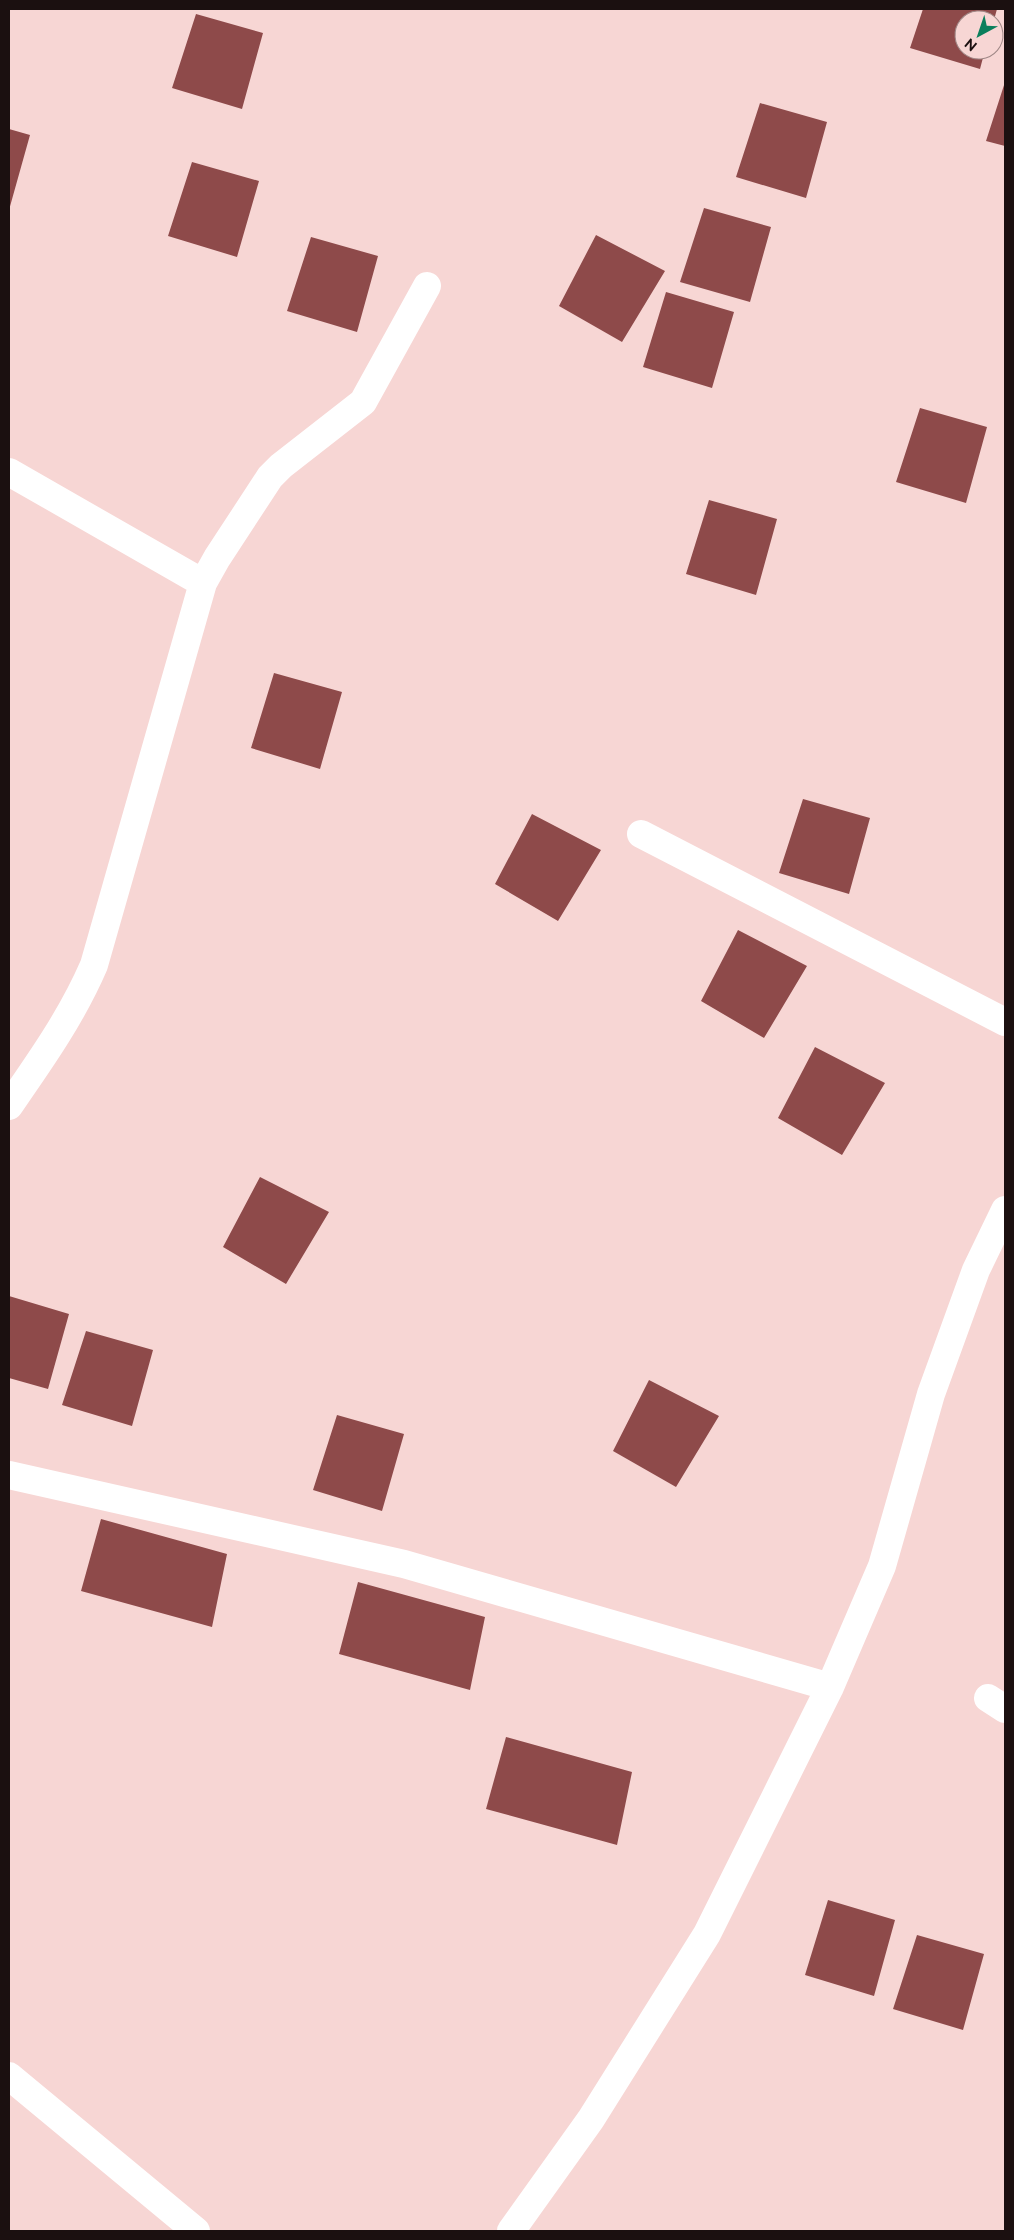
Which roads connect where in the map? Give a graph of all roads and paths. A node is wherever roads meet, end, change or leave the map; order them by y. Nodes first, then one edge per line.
1 (427, 286) dead end
2 (9, 472) edge
3 (203, 583) junction
4 (641, 834) dead end
5 (1005, 1022) edge
6 (9, 1106) edge
7 (1005, 1210) edge
8 (9, 1475) edge
9 (830, 1686) junction
10 (9, 2076) edge
11 (196, 2231) edge
12 (511, 2231) edge

1 - 3 street
2 - 3 street
3 - 6 street
4 - 5 street
7 - 9 street
8 - 9 street
9 - 12 street
10 - 11 street

